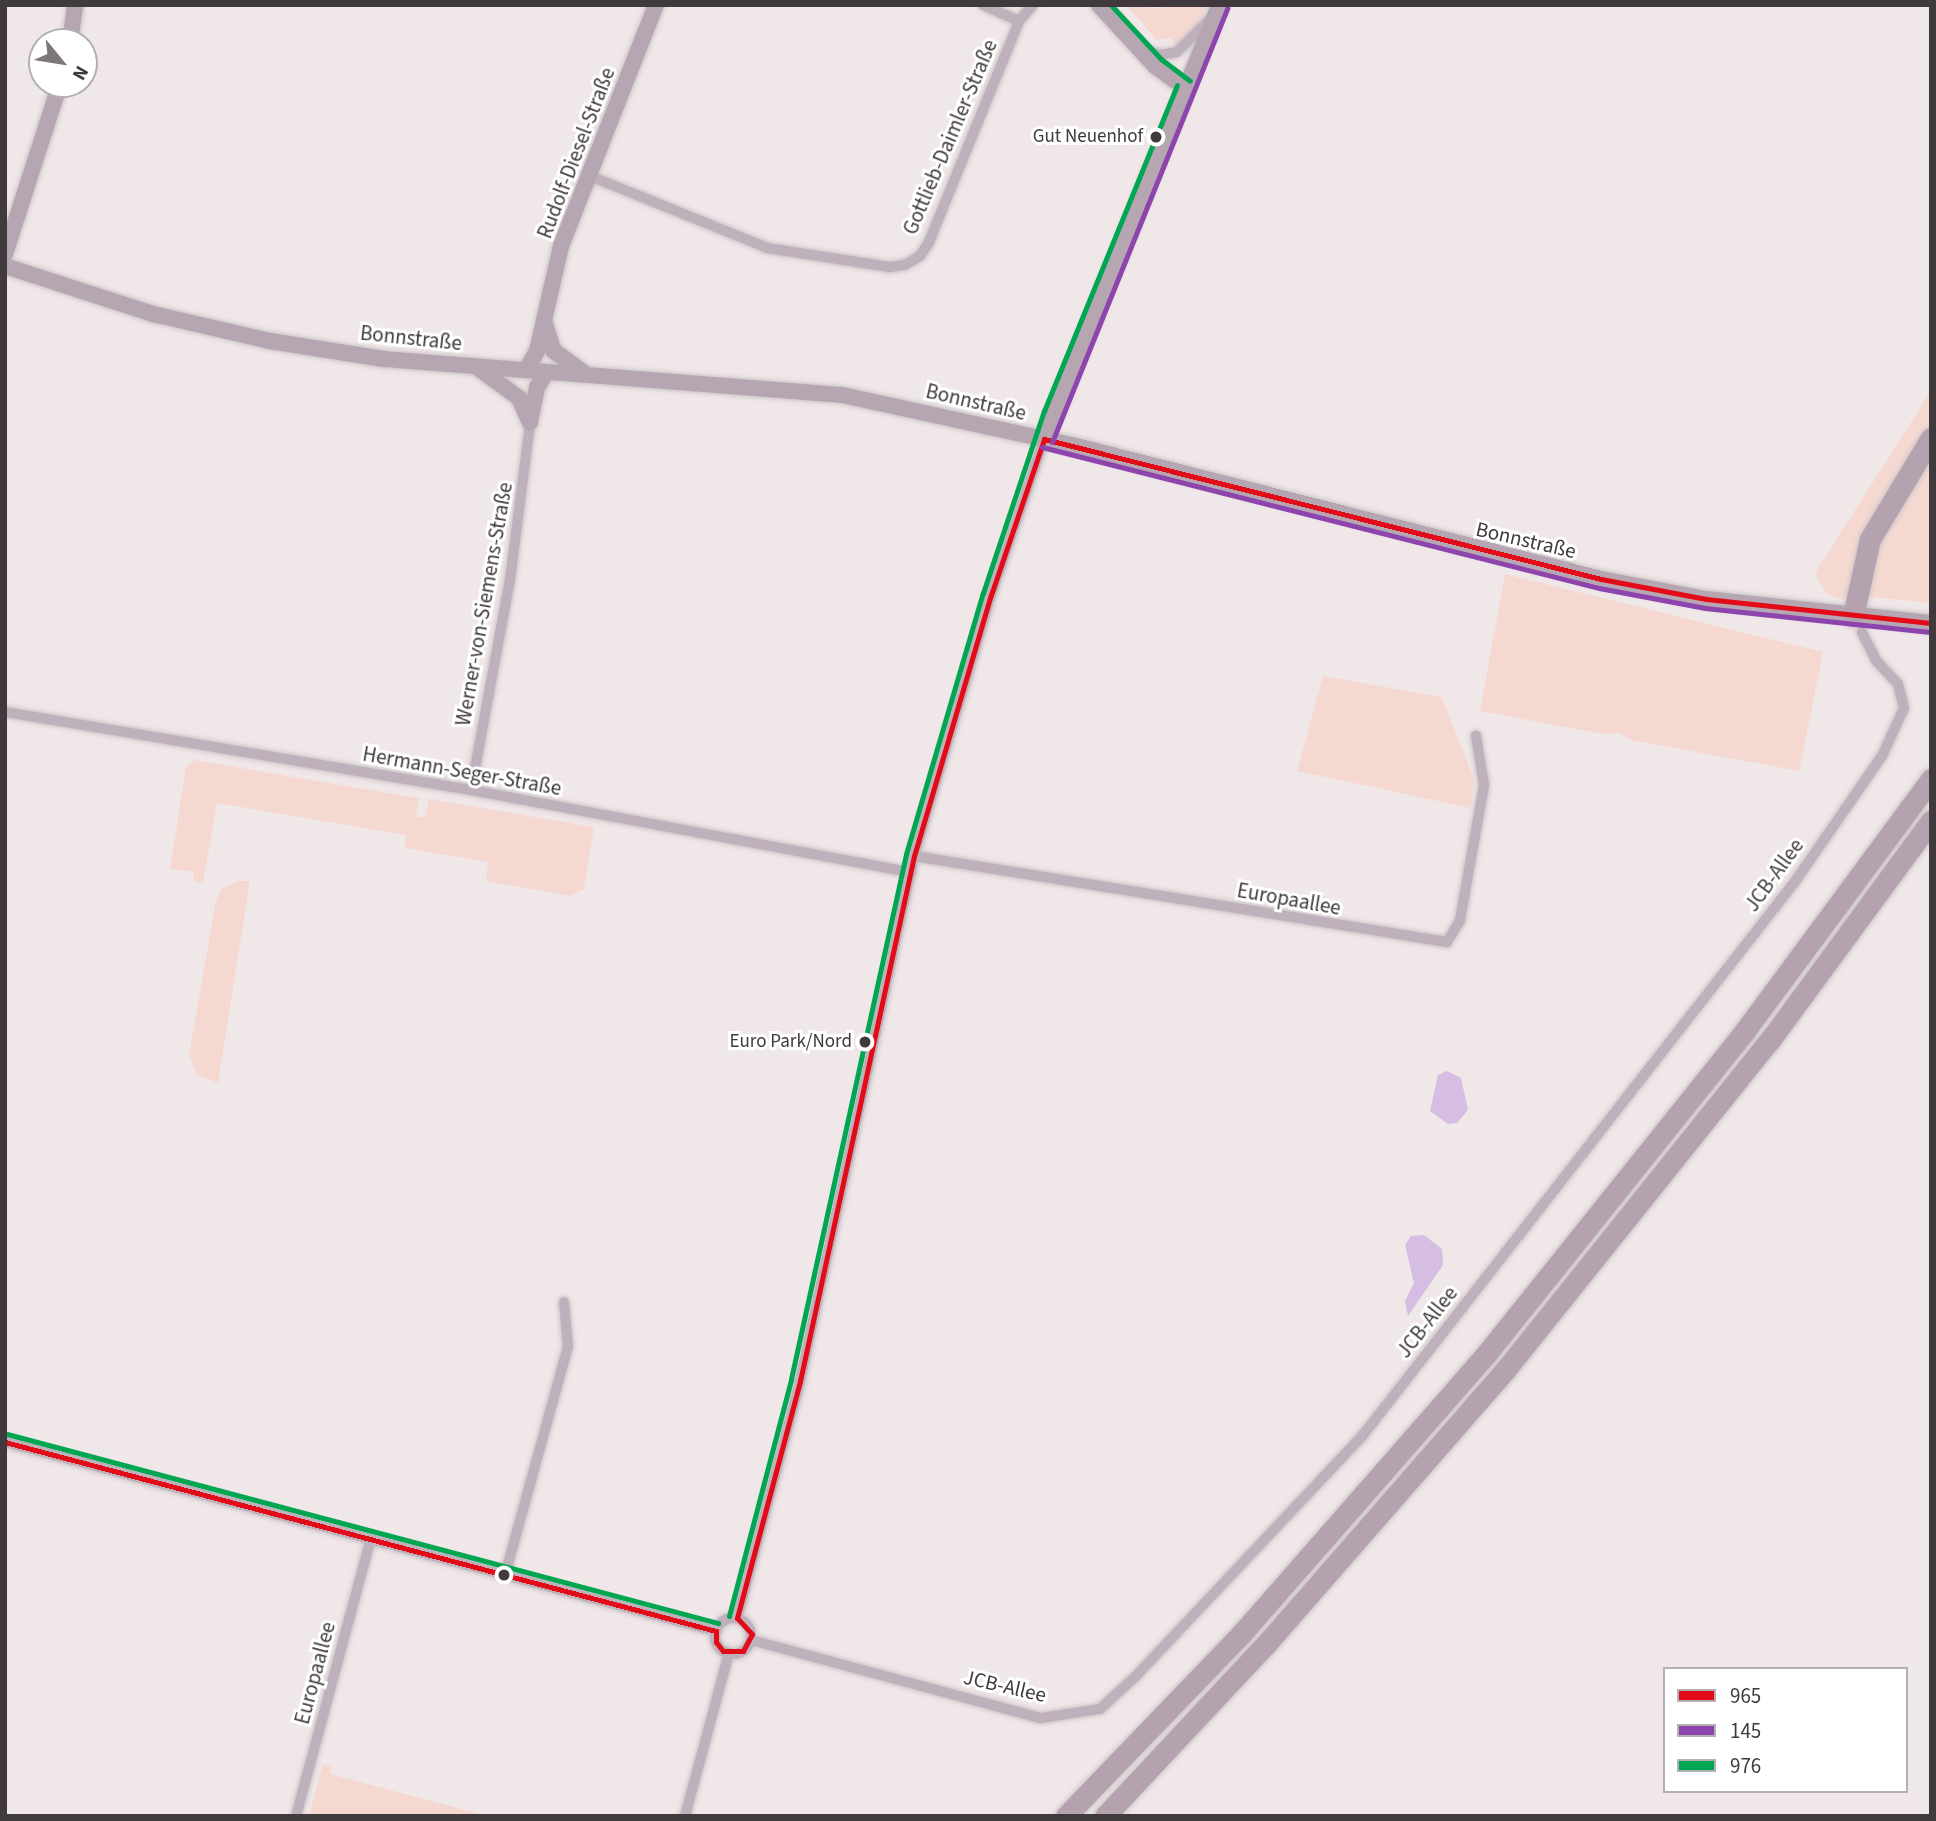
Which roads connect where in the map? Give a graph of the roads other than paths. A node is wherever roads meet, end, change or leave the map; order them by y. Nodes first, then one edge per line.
1 (75, 5) edge
2 (656, 5) edge
3 (983, 5) edge
4 (1032, 5) edge
5 (1099, 5) edge
6 (1217, 10) edge
7 (1019, 21) junction
8 (72, 28) edge
9 (1135, 45) junction
10 (1185, 88) junction
11 (55, 98) edge
12 (590, 176) junction
13 (5, 254) edge
14 (5, 266) edge
15 (544, 319) junction
16 (476, 366) junction
17 (526, 370) junction
18 (547, 372) junction
19 (586, 374) junction
20 (530, 423) junction
21 (1931, 438) edge
22 (1044, 439) junction
23 (1931, 623) edge
24 (1858, 624) junction
25 (5, 712) edge
26 (1476, 736) dead end
27 (1931, 779) edge
28 (471, 790) junction
29 (1931, 821) edge
30 (914, 856) junction
31 (911, 872) junction
32 (564, 1302) dead end
33 (5, 1442) edge
34 (370, 1541) junction
35 (505, 1575) junction
36 (737, 1618) junction
37 (716, 1630) junction
38 (751, 1640) junction
39 (729, 1653) junction
40 (296, 1816) edge
41 (685, 1816) edge
42 (1066, 1816) edge
43 (1105, 1816) edge

1 - 8 main road
2 - 12 main road, Rudolf-Diesel-Straße
3 - 7 street, Gottlieb-Daimler-Straße
4 - 7 street, Gottlieb-Daimler-Straße
5 - 9 main road
6 - 9 street
6 - 10 main road
7 - 12 street, Gottlieb-Daimler-Straße
9 - 10 main road
10 - 22 main road
11 - 13 main road
12 - 15 main road, Rudolf-Diesel-Straße
14 - 16 main road, Bonnstraße
15 - 17 main road, Rudolf-Diesel-Straße
15 - 19 main road
16 - 17 main road, Bonnstraße
16 - 20 main road
17 - 18 main road, Bonnstraße
18 - 19 main road, Bonnstraße
18 - 20 main road
19 - 22 main road, Bonnstraße
20 - 28 street, Werner-von-Siemens-Straße
21 - 24 highway
22 - 24 main road, Bonnstraße
22 - 30 street
23 - 24 main road, Bonnstraße
24 - 38 street, JCB-Allee
25 - 28 street, Hermann-Seger-Straße
26 - 30 street, Europaallee
27 - 42 highway
28 - 31 street, Hermann-Seger-Straße
29 - 43 highway
30 - 31 street
31 - 36 street
32 - 35 street
33 - 34 street
34 - 35 street
34 - 40 street, Europaallee
35 - 37 street
36 - 37 street
36 - 38 street
37 - 39 street
38 - 39 street
39 - 41 street

